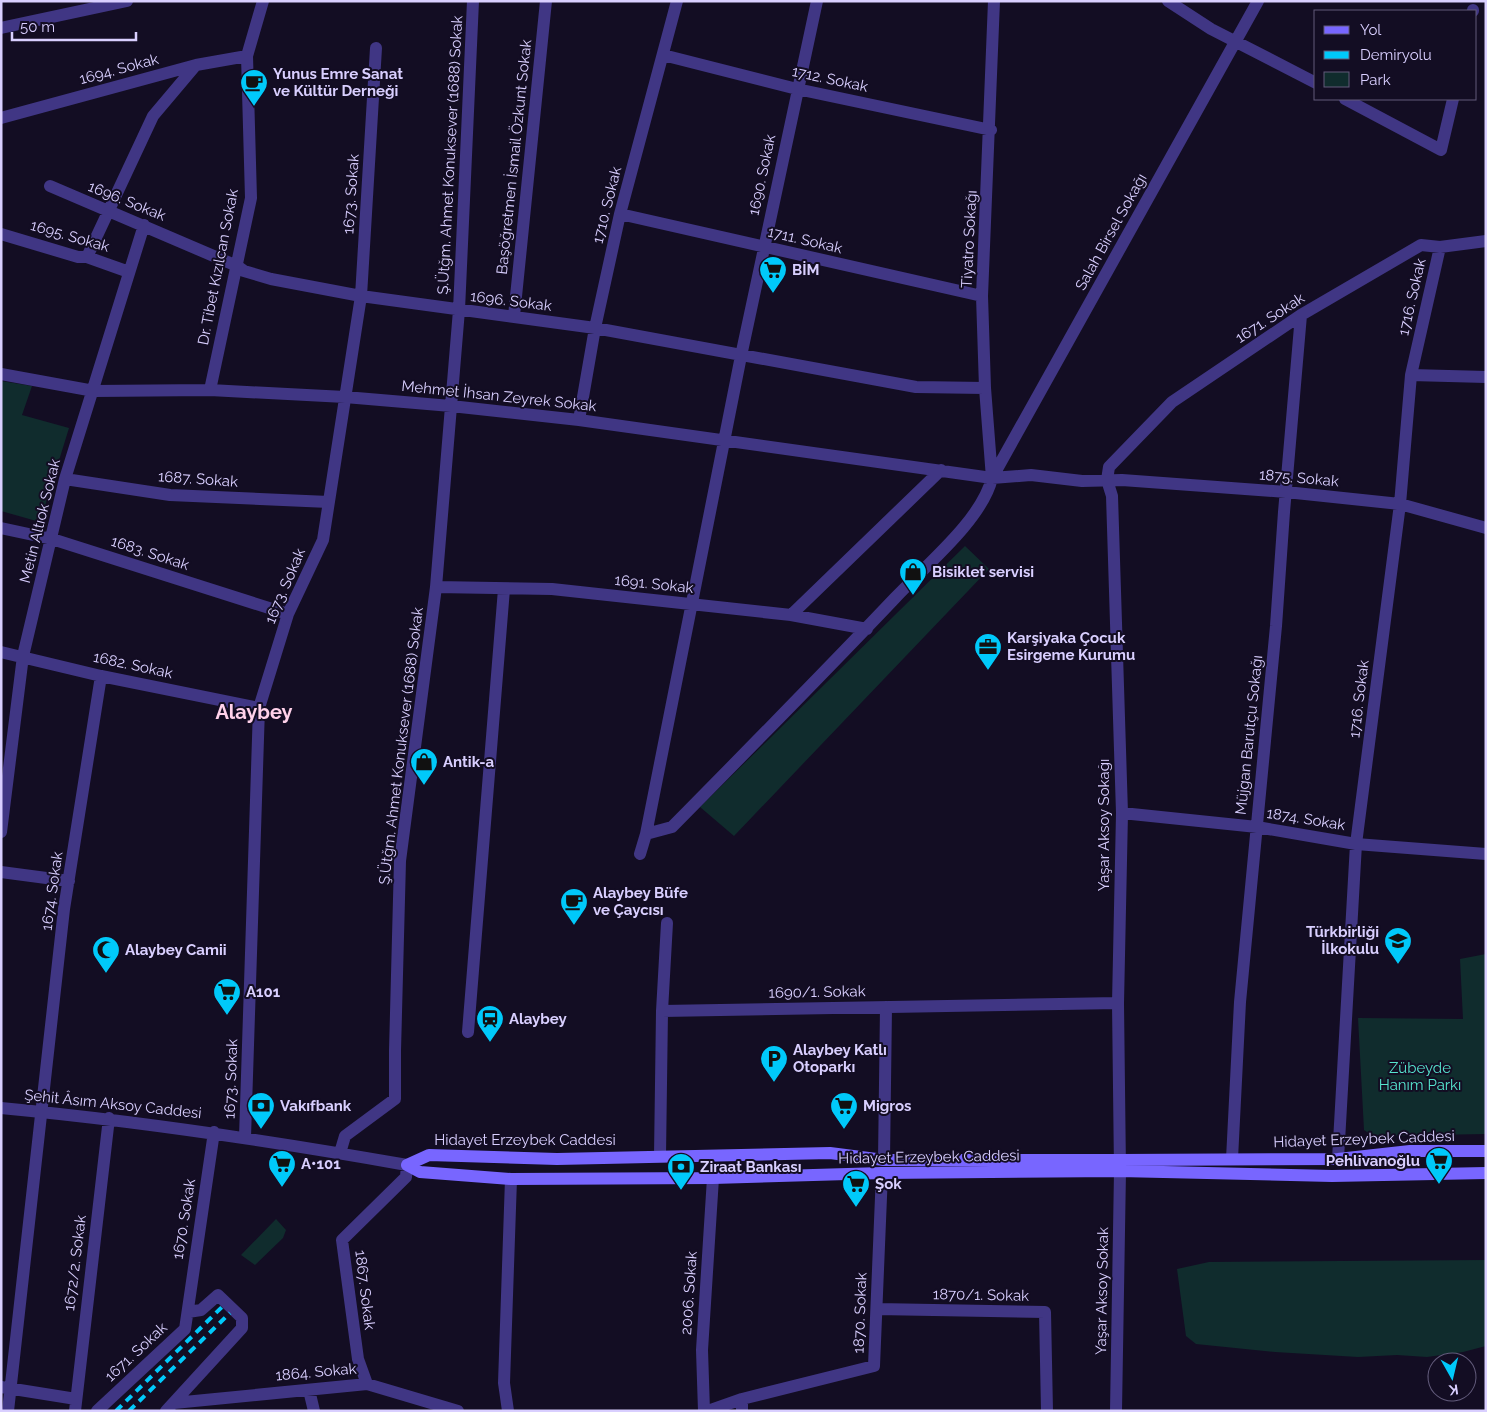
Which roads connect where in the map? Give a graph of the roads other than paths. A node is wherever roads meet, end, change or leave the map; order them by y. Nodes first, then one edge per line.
1 (127, 1) edge
2 (263, 1) edge
3 (473, 1) edge
4 (546, 1) edge
5 (677, 1) edge
6 (818, 1) edge
7 (994, 1) edge
8 (1168, 1) edge
9 (1258, 1) edge
10 (1, 28) edge
11 (1236, 40) junction
12 (376, 48) dead end
13 (663, 55) junction
14 (247, 56) junction
15 (196, 65) junction
16 (1314, 82) edge
17 (797, 89) junction
18 (1347, 100) edge
19 (1453, 100) edge
20 (1, 118) edge
21 (991, 130) junction
22 (50, 186) dead end
23 (107, 211) junction
24 (620, 214) junction
25 (144, 225) junction
26 (1, 234) edge
27 (1486, 241) edge
28 (764, 247) junction
29 (1440, 247) junction
30 (87, 256) junction
31 (237, 266) junction
32 (129, 272) junction
33 (361, 296) junction
34 (982, 296) junction
35 (459, 310) junction
36 (1301, 315) junction
37 (514, 316) junction
38 (595, 328) junction
39 (741, 356) junction
40 (1, 374) edge
41 (1410, 375) junction
42 (1486, 377) edge
43 (985, 388) junction
44 (210, 390) junction
45 (94, 391) junction
46 (345, 397) junction
47 (451, 406) junction
48 (579, 420) junction
49 (725, 440) junction
50 (941, 470) junction
51 (992, 478) junction
52 (65, 479) junction
53 (1107, 480) junction
54 (1286, 492) junction
55 (329, 502) junction
56 (1400, 504) junction
57 (1, 528) edge
58 (1486, 528) edge
59 (52, 539) junction
60 (436, 587) junction
61 (504, 589) junction
62 (692, 604) junction
63 (288, 614) junction
64 (791, 615) junction
65 (866, 629) junction
66 (1, 652) edge
67 (23, 656) junction
68 (101, 676) junction
69 (259, 708) junction
70 (5, 767) edge
71 (1122, 813) junction
72 (1256, 828) junction
73 (1, 832) edge
74 (646, 834) junction
75 (1356, 844) junction
76 (640, 854) dead end
77 (1486, 854) edge
78 (1, 872) edge
79 (69, 881) junction
80 (667, 923) dead end
81 (1118, 1003) junction
82 (886, 1007) junction
83 (662, 1010) junction
84 (468, 1032) dead end
85 (1, 1108) edge
86 (41, 1112) junction
87 (109, 1118) junction
88 (214, 1132) junction
89 (245, 1137) junction
90 (1486, 1151) edge
91 (340, 1153) junction
92 (660, 1156) junction
93 (1232, 1159) junction
94 (1338, 1159) junction
95 (884, 1160) junction
96 (407, 1165) junction
97 (1119, 1166) junction
98 (882, 1173) junction
99 (1486, 1173) edge
100 (713, 1178) junction
101 (511, 1179) junction
102 (877, 1309) junction
103 (188, 1312) junction
104 (367, 1384) junction
105 (6, 1388) edge
106 (309, 1390) junction
107 (76, 1405) edge
108 (742, 1405) edge
109 (170, 1407) edge
110 (8, 1411) edge
111 (97, 1411) edge
112 (314, 1411) edge
113 (458, 1411) edge
114 (508, 1411) edge
115 (704, 1411) edge
116 (708, 1411) edge
117 (1047, 1411) edge
118 (1116, 1411) edge

1 - 10 street
2 - 14 street, Dr. Tibet Kızılcan Sokak
3 - 35 street, Ş.Ütğm. Ahmet Konuksever (1688) Sokak
4 - 37 street, Başöğretmen İsmail Özkunt Sokak
5 - 13 street, 1710. Sokak
6 - 17 street, 1690. Sokak
7 - 21 street, Tiyatro Sokağı
8 - 11 street
9 - 11 street, Salah Birsel Sokağı
11 - 16 street
11 - 51 street, Salah Birsel Sokağı
12 - 33 street, 1673. Sokak
13 - 17 street, 1712. Sokak
13 - 24 street, 1710. Sokak
14 - 15 street, 1694. Sokak
14 - 31 street, Dr. Tibet Kızılcan Sokak
15 - 20 street, 1694. Sokak
15 - 23 street
17 - 21 street, 1712. Sokak
17 - 28 street, 1690. Sokak
18 - 19 street
21 - 34 street, Tiyatro Sokağı
22 - 23 street, 1696. Sokak
23 - 25 street, 1696. Sokak
23 - 30 street
24 - 28 street, 1711. Sokak
24 - 38 street, 1710. Sokak
25 - 31 street, 1696. Sokak
25 - 32 street, Metin Altıok Sokak
26 - 30 street, 1695. Sokak
27 - 29 street, 1671. Sokak
28 - 34 street, 1711. Sokak
28 - 39 street, 1690. Sokak
29 - 36 street, 1671. Sokak
29 - 41 street, 1716. Sokak
30 - 32 street, 1695. Sokak
31 - 33 street, 1696. Sokak
31 - 44 street, Dr. Tibet Kızılcan Sokak
32 - 45 street, Metin Altıok Sokak
33 - 35 street, 1696. Sokak
33 - 46 street, 1673. Sokak
34 - 43 street, Tiyatro Sokağı
35 - 37 street, 1696. Sokak
35 - 47 street, Ş.Ütğm. Ahmet Konuksever (1688) Sokak
36 - 53 street, 1671. Sokak
36 - 54 street, Müjgan Barutçu Sokağı
37 - 38 street, 1696. Sokak
38 - 39 street, 1696. Sokak
38 - 48 street, 1710. Sokak
39 - 43 street, 1696. Sokak
39 - 49 street, 1690. Sokak
40 - 45 street, Mehmet İhsan Zeyrek Sokak
41 - 42 street
41 - 56 street, 1716. Sokak
43 - 51 street, Tiyatro Sokağı
44 - 45 street, Mehmet İhsan Zeyrek Sokak
44 - 46 street, Mehmet İhsan Zeyrek Sokak
45 - 52 street, Metin Altıok Sokak
46 - 47 street, Mehmet İhsan Zeyrek Sokak
46 - 55 street, 1673. Sokak
47 - 48 street, Mehmet İhsan Zeyrek Sokak
47 - 60 street, Ş.Ütğm. Ahmet Konuksever (1688) Sokak
48 - 49 street, Mehmet İhsan Zeyrek Sokak
49 - 50 street, Mehmet İhsan Zeyrek Sokak
49 - 62 street, 1690. Sokak
50 - 51 street, Mehmet İhsan Zeyrek Sokak
50 - 64 street
51 - 53 street, 1875. Sokak
51 - 65 street, Salah Birsel Sokağı
52 - 55 street, 1687. Sokak
52 - 59 street, Metin Altıok Sokak
53 - 54 street, 1875. Sokak
53 - 71 street, Yaşar Aksoy Sokağı
54 - 56 street, 1875. Sokak
54 - 72 street, Müjgan Barutçu Sokağı
55 - 63 street, 1673. Sokak
56 - 58 street, 1875. Sokak
56 - 75 street, 1716. Sokak
57 - 59 street, 1683. Sokak
59 - 63 street, 1683. Sokak
59 - 67 street, Metin Altıok Sokak
60 - 61 street, 1691. Sokak
60 - 91 street, Ş.Ütğm. Ahmet Konuksever (1688) Sokak
61 - 62 street, 1691. Sokak
61 - 84 street
62 - 64 street, 1691. Sokak
62 - 74 street, 1690. Sokak
63 - 69 street, 1673. Sokak
64 - 65 street, 1691. Sokak
65 - 74 street, Salah Birsel Sokağı
66 - 67 street, 1682. Sokak
67 - 68 street, 1682. Sokak
67 - 70 street, Metin Altıok Sokak
68 - 69 street, 1682. Sokak
68 - 79 street, 1674. Sokak
69 - 89 street, 1673. Sokak
70 - 73 street, Metin Altıok Sokak
71 - 72 street, 1874. Sokak
71 - 81 street, Yaşar Aksoy Sokağı
72 - 75 street, 1874. Sokak
72 - 93 street, Müjgan Barutçu Sokağı
74 - 76 street, 1690. Sokak
75 - 77 street, 1874. Sokak
75 - 94 street, 1716. Sokak
78 - 79 street
79 - 86 street, 1674. Sokak
80 - 83 street
81 - 82 street, 1690/1. Sokak
81 - 97 street, Yaşar Aksoy Sokağı
82 - 83 street, 1690/1. Sokak
82 - 95 street
83 - 92 street
85 - 86 street, Şehit Âsım Aksoy Caddesi
86 - 87 street, Şehit Âsım Aksoy Caddesi
86 - 105 street, 1674. Sokak
87 - 88 street, Şehit Âsım Aksoy Caddesi
87 - 107 street, 1672/2. Sokak
88 - 89 street, Şehit Âsım Aksoy Caddesi
88 - 103 street, 1670. Sokak
89 - 91 street, Şehit Âsım Aksoy Caddesi
90 - 94 main road, Hidayet Erzeybek Caddesi
91 - 96 street, Şehit Âsım Aksoy Caddesi
92 - 95 main road, Hidayet Erzeybek Caddesi
92 - 96 main road, Hidayet Erzeybek Caddesi
93 - 94 main road, Hidayet Erzeybek Caddesi
93 - 97 main road, Hidayet Erzeybek Caddesi
95 - 97 main road, Hidayet Erzeybek Caddesi
96 - 101 main road, Hidayet Erzeybek Caddesi
96 - 104 street, 1867. Sokak
97 - 98 main road, Hidayet Erzeybek Caddesi
97 - 99 main road, Hidayet Erzeybek Caddesi
97 - 118 street, Yaşar Aksoy Sokak
98 - 100 main road, Hidayet Erzeybek Caddesi
98 - 102 street, 1870. Sokak
100 - 101 main road, Hidayet Erzeybek Caddesi
100 - 115 street, 2006. Sokak
101 - 114 street
102 - 108 street, 1870. Sokak
102 - 117 street, 1870/1. Sokak
103 - 109 street
103 - 111 street, 1671. Sokak
104 - 106 street, 1864. Sokak
104 - 113 street, 1864. Sokak
105 - 107 street
105 - 110 street, 1674. Sokak
106 - 109 street, 1864. Sokak
106 - 112 street
108 - 116 street

